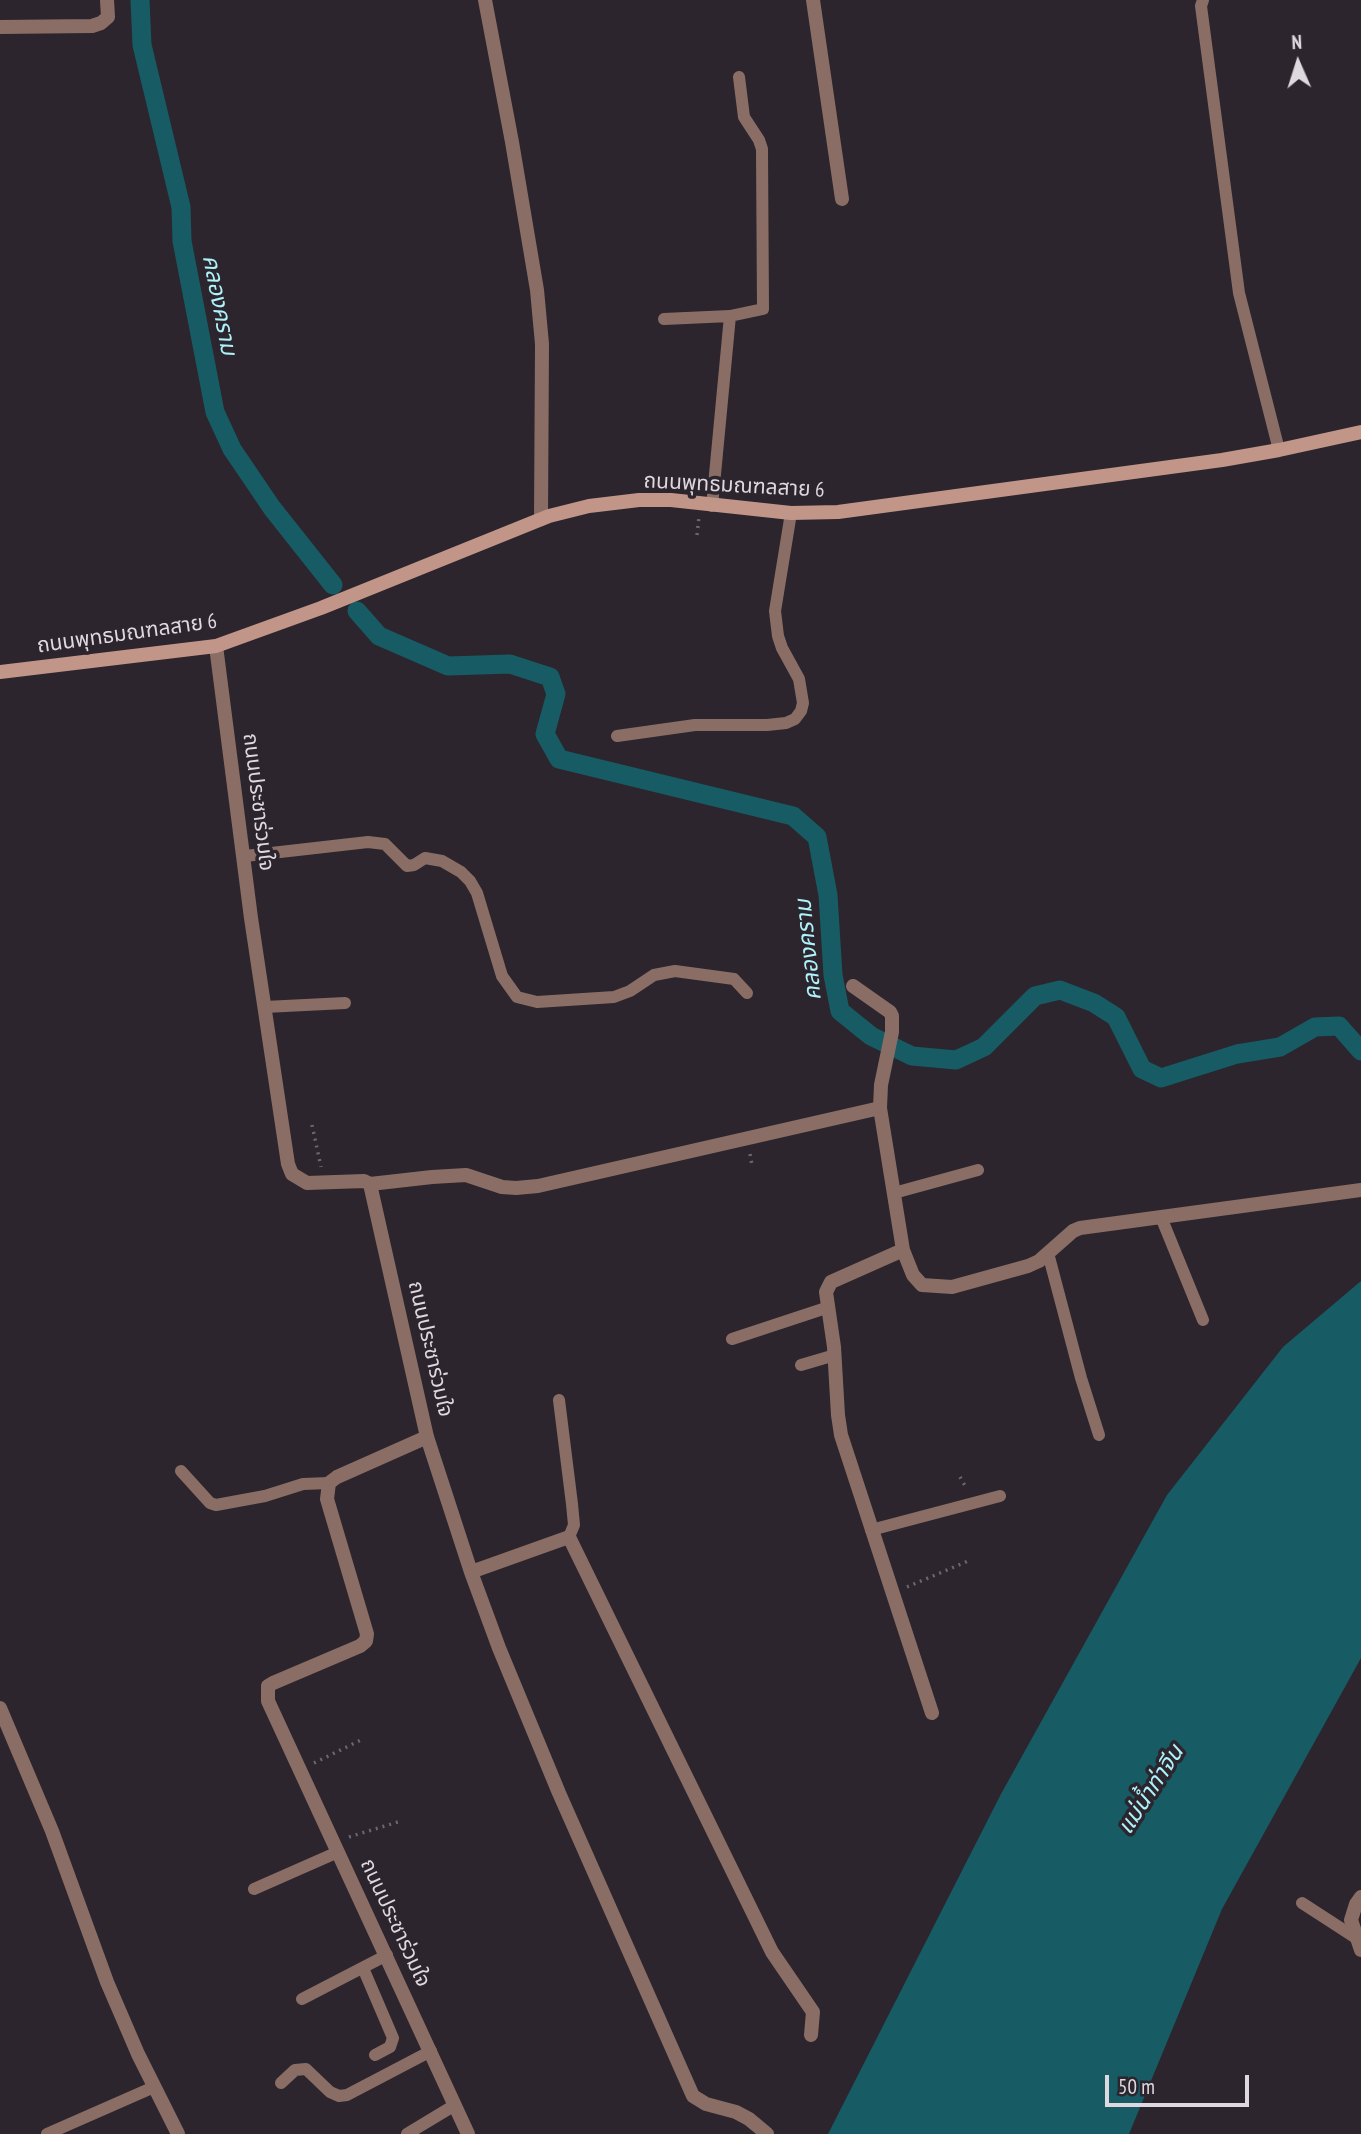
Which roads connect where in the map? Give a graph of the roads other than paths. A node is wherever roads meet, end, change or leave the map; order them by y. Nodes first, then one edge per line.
1 (107, 0) edge
2 (485, 0) edge
3 (813, 0) edge
4 (1203, 0) edge
5 (0, 27) edge
6 (739, 77) dead end
7 (842, 199) dead end
8 (730, 316) junction
9 (664, 319) dead end
10 (1361, 432) edge
11 (1279, 450) junction
12 (712, 506) junction
13 (791, 513) junction
14 (541, 519) junction
15 (216, 646) junction
16 (0, 673) edge
17 (617, 736) dead end
18 (245, 856) junction
19 (853, 986) dead end
20 (747, 993) dead end
21 (345, 1003) dead end
22 (265, 1007) junction
23 (880, 1108) junction
24 (978, 1170) dead end
25 (370, 1184) junction
26 (1361, 1190) edge
27 (894, 1193) junction
28 (1161, 1217) junction
29 (903, 1250) junction
30 (1048, 1254) junction
31 (829, 1307) junction
32 (1203, 1320) dead end
33 (732, 1339) dead end
34 (835, 1355) junction
35 (801, 1365) dead end
36 (559, 1400) dead end
37 (1099, 1435) dead end
38 (427, 1437) junction
39 (181, 1471) dead end
40 (329, 1483) junction
41 (1000, 1496) dead end
42 (871, 1530) junction
43 (569, 1538) junction
44 (471, 1572) junction
45 (0, 1708) edge
46 (932, 1713) dead end
47 (336, 1847) junction
48 (254, 1889) dead end
49 (1361, 1897) edge
50 (1302, 1903) dead end
51 (1358, 1944) edge
52 (387, 1955) junction
53 (363, 1968) junction
54 (302, 1999) dead end
55 (811, 2035) dead end
56 (431, 2051) junction
57 (375, 2055) dead end
58 (281, 2083) dead end
59 (155, 2087) junction
60 (455, 2105) junction
61 (47, 2134) edge
62 (178, 2134) edge
63 (407, 2134) edge
64 (468, 2134) edge
65 (767, 2134) edge

1 - 5 street
2 - 14 street
3 - 7 street
4 - 11 lane
6 - 8 lane
8 - 9 lane
8 - 12 lane
10 - 11 main road, ถนนพุทธมณฑลสาย 6
11 - 13 main road, ถนนพุทธมณฑลสาย 6
12 - 13 main road, ถนนพุทธมณฑลสาย 6
12 - 14 main road, ถนนพุทธมณฑลสาย 6
13 - 17 lane
14 - 15 main road, ถนนพุทธมณฑลสาย 6
15 - 16 main road, ถนนพุทธมณฑลสาย 6
15 - 18 street, ถนนประชาร่วมใจ
18 - 20 lane
18 - 22 street, ถนนประชาร่วมใจ
19 - 23 street
21 - 22 lane
22 - 25 street, ถนนประชาร่วมใจ
23 - 25 street
23 - 27 street
24 - 27 lane
25 - 38 street, ถนนประชาร่วมใจ
26 - 28 street
27 - 29 street
28 - 30 street
28 - 32 lane
29 - 30 street
29 - 31 street
30 - 37 lane
31 - 33 lane
31 - 34 street
34 - 35 lane
34 - 42 street
36 - 43 lane
38 - 40 street, ถนนประชาร่วมใจ
38 - 44 street
39 - 40 lane
40 - 47 street, ถนนประชาร่วมใจ
41 - 42 lane
42 - 46 street
43 - 44 street
43 - 55 street
44 - 65 street
45 - 59 street
47 - 48 lane
47 - 52 street, ถนนประชาร่วมใจ
49 - 51 street
50 - 51 lane
52 - 53 lane
52 - 56 street, ถนนประชาร่วมใจ
53 - 54 lane
53 - 57 lane
56 - 58 lane
56 - 60 street, ถนนประชาร่วมใจ
59 - 61 lane
59 - 62 street
60 - 63 lane
60 - 64 street, ถนนประชาร่วมใจ

